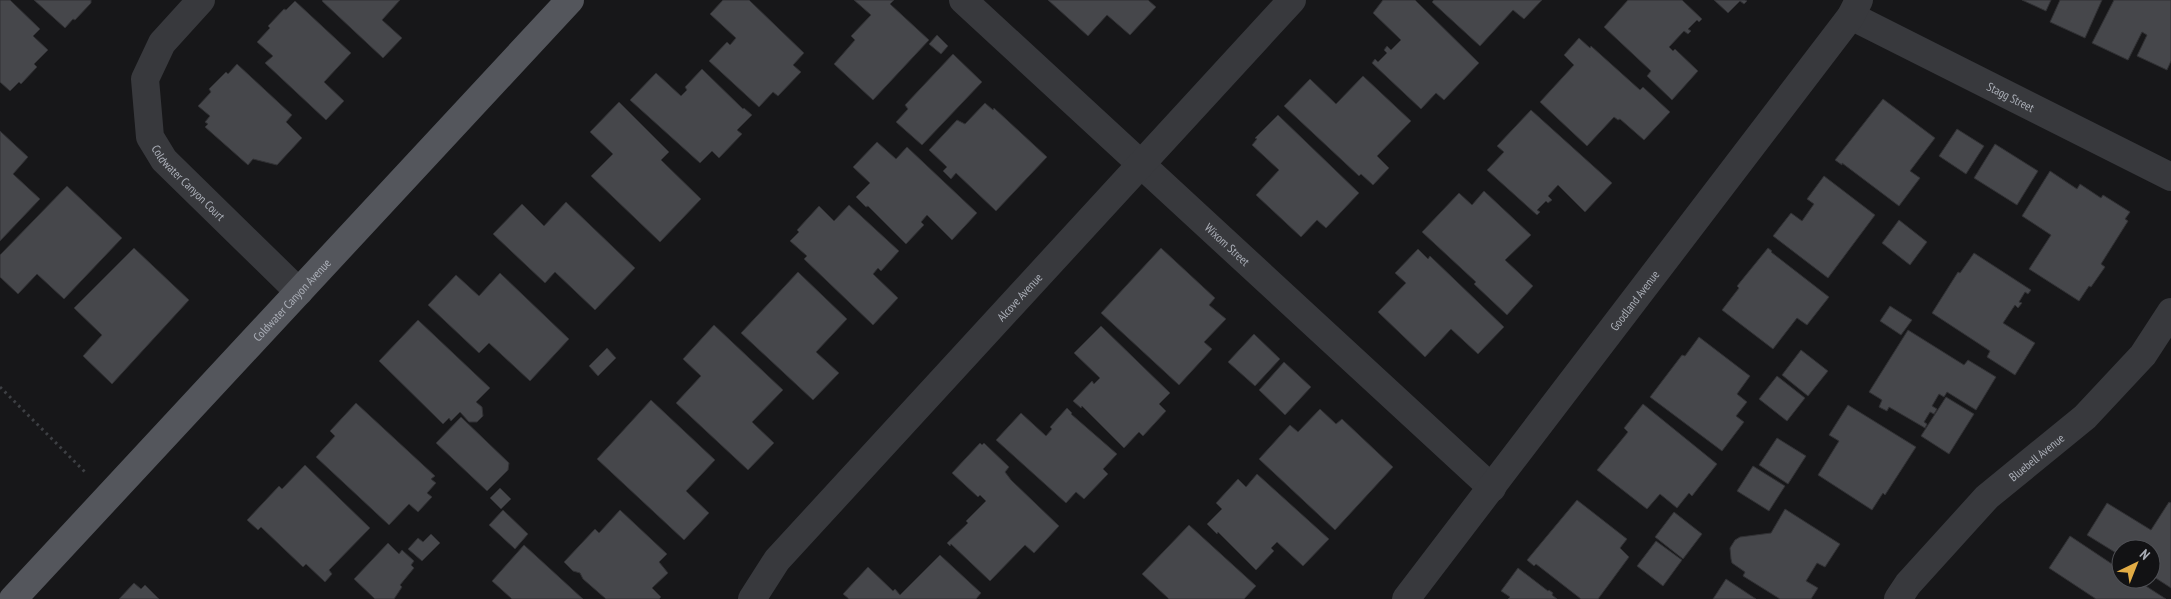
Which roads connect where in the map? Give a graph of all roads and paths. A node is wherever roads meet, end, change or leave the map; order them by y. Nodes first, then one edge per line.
1 (201, 0) edge
2 (570, 0) edge
3 (963, 0) edge
4 (1292, 0) edge
5 (1855, 8) edge
6 (1141, 164) junction
7 (2171, 177) edge
8 (299, 292) junction
9 (2171, 312) edge
10 (0, 387) edge
11 (1492, 488) junction
12 (109, 496) junction
13 (13, 599) edge
14 (752, 599) edge
15 (1406, 599) edge
16 (1898, 599) edge

1 - 8 street, Coldwater Canyon Court
2 - 8 main road, Coldwater Canyon Avenue
3 - 6 street, Wixom Street
4 - 6 street, Alcove Avenue
5 - 7 street, Stagg Street
5 - 11 street, Goodland Avenue
6 - 11 street, Wixom Street
6 - 14 street, Alcove Avenue
8 - 12 main road, Coldwater Canyon Avenue
9 - 16 street, Bluebell Avenue
10 - 12 path
11 - 15 street, Goodland Avenue
12 - 13 main road, Coldwater Canyon Avenue

